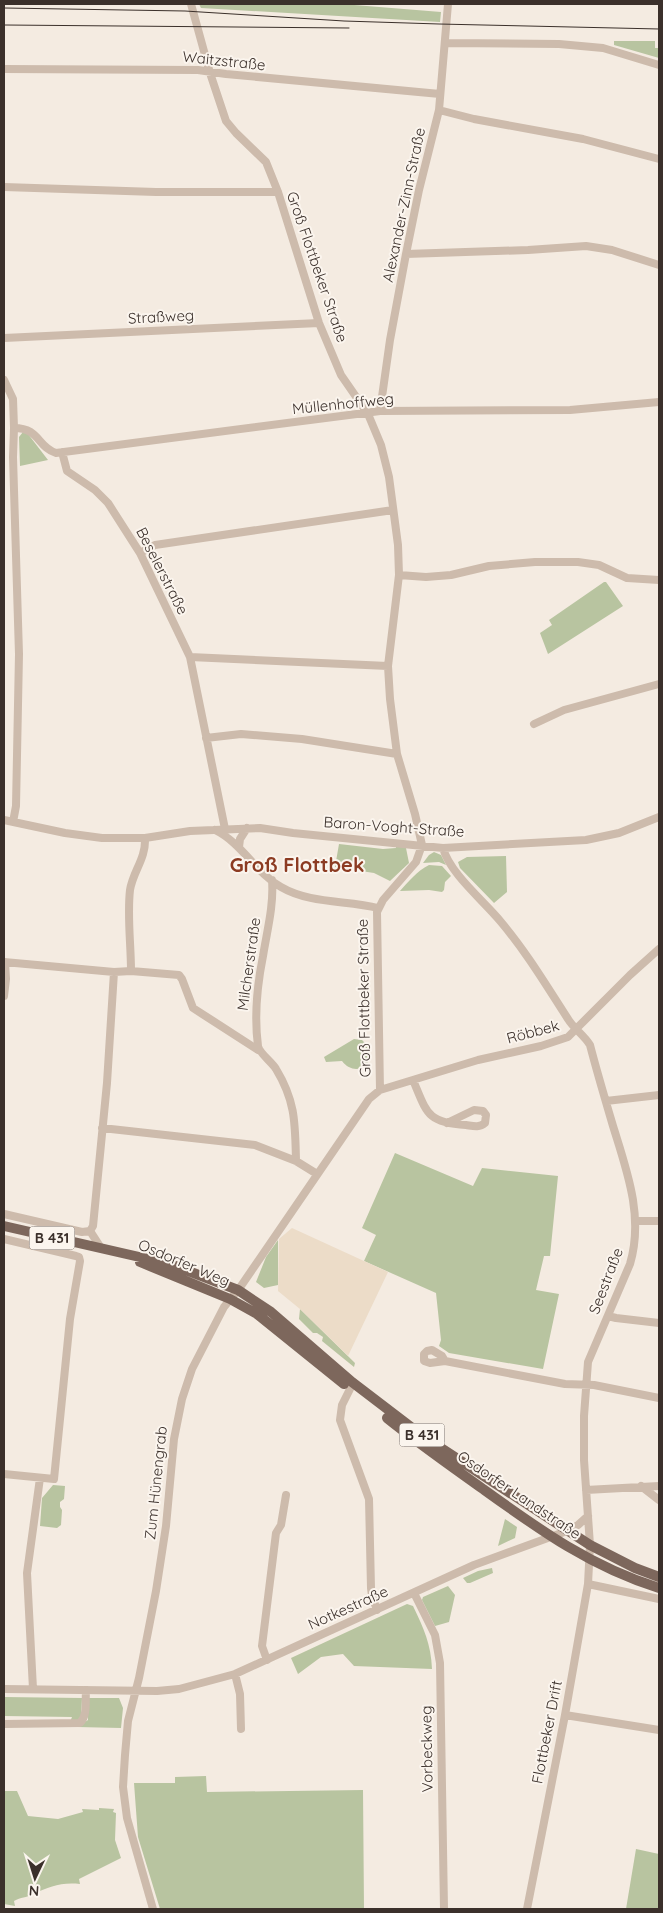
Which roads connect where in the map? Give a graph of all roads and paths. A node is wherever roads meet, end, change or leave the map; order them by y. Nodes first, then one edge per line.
1 (191, 4) edge
2 (448, 4) edge
3 (446, 43) junction
4 (659, 65) edge
5 (4, 69) edge
6 (210, 73) junction
7 (440, 94) junction
8 (439, 110) junction
9 (659, 159) edge
10 (4, 188) edge
11 (278, 192) junction
12 (406, 254) junction
13 (659, 265) edge
14 (319, 323) junction
15 (4, 338) edge
16 (4, 380) edge
17 (659, 402) edge
18 (380, 411) junction
19 (368, 414) junction
20 (14, 428) junction
21 (62, 452) junction
22 (4, 457) edge
23 (13, 457) junction
24 (393, 510) junction
25 (140, 552) junction
26 (399, 575) junction
27 (659, 580) edge
28 (190, 657) junction
29 (388, 666) junction
30 (659, 684) edge
31 (534, 724) dead end
32 (206, 738) junction
33 (397, 754) junction
34 (659, 817) edge
35 (4, 820) edge
36 (13, 822) junction
37 (247, 828) junction
38 (225, 829) junction
39 (213, 830) junction
40 (145, 838) junction
41 (422, 845) junction
42 (239, 847) junction
43 (443, 848) junction
44 (272, 880) junction
45 (378, 908) junction
46 (659, 949) edge
47 (4, 962) edge
48 (131, 971) junction
49 (114, 972) junction
50 (4, 996) edge
51 (577, 1030) junction
52 (258, 1050) junction
53 (413, 1080) junction
54 (380, 1090) junction
55 (659, 1095) edge
56 (606, 1101) junction
57 (447, 1123) dead end
58 (102, 1128) junction
59 (296, 1160) junction
60 (317, 1174) junction
61 (4, 1214) edge
62 (636, 1221) junction
63 (659, 1221) edge
64 (4, 1226) edge
65 (90, 1232) junction
66 (4, 1239) edge
67 (101, 1248) junction
68 (126, 1255) junction
69 (238, 1290) junction
70 (230, 1299) junction
71 (608, 1316) junction
72 (659, 1324) edge
73 (445, 1361) dead end
74 (585, 1384) junction
75 (350, 1389) junction
76 (659, 1398) edge
77 (4, 1474) edge
78 (40, 1478) junction
79 (641, 1486) junction
80 (659, 1486) edge
81 (586, 1490) junction
82 (286, 1495) dead end
83 (659, 1500) edge
84 (588, 1516) junction
85 (567, 1531) junction
86 (551, 1537) junction
87 (590, 1545) junction
88 (590, 1560) junction
89 (659, 1577) edge
90 (588, 1584) junction
91 (659, 1588) edge
92 (414, 1593) junction
93 (659, 1599) edge
94 (377, 1610) junction
95 (266, 1660) junction
96 (235, 1674) junction
97 (4, 1689) edge
98 (33, 1689) junction
99 (86, 1690) junction
100 (135, 1691) junction
101 (565, 1715) junction
102 (4, 1724) edge
103 (241, 1729) dead end
104 (659, 1730) edge
105 (152, 1909) edge
106 (444, 1909) edge
107 (527, 1909) edge

1 - 6 street, Groß Flottbeker Straße
2 - 3 street, Alexander-Zinn-Straße
3 - 4 street
3 - 7 street, Alexander-Zinn-Straße
5 - 6 street, Waitzstraße
6 - 7 street, Waitzstraße
6 - 11 street, Groß Flottbeker Straße
7 - 8 street, Alexander-Zinn-Straße
8 - 9 street
8 - 12 street, Alexander-Zinn-Straße
10 - 11 street
11 - 14 street, Groß Flottbeker Straße
12 - 13 street
12 - 18 street, Alexander-Zinn-Straße
14 - 15 street, Straßweg
14 - 19 street, Groß Flottbeker Straße
16 - 20 street
17 - 18 street, Müllenhoffweg
18 - 19 street, Müllenhoffweg
19 - 21 street, Müllenhoffweg
19 - 24 street, Groß Flottbeker Straße
20 - 21 street
20 - 23 street
21 - 25 street, Beselerstraße
22 - 23 street
23 - 36 street
24 - 25 street
24 - 26 street, Groß Flottbeker Straße
25 - 28 street, Beselerstraße
26 - 27 street
26 - 29 street, Groß Flottbeker Straße
28 - 29 street
28 - 32 street, Beselerstraße
29 - 33 street, Groß Flottbeker Straße
30 - 31 street
32 - 33 street
32 - 38 street, Beselerstraße
33 - 41 street, Groß Flottbeker Straße
34 - 43 street, Baron-Voght-Straße
35 - 36 street, Baron-Voght-Straße
36 - 40 street, Baron-Voght-Straße
37 - 38 street, Baron-Voght-Straße
37 - 41 street, Baron-Voght-Straße
37 - 42 street
38 - 39 street, Baron-Voght-Straße
39 - 40 street, Baron-Voght-Straße
39 - 42 street
40 - 48 street
41 - 43 street, Baron-Voght-Straße
41 - 45 street, Groß Flottbeker Straße
42 - 44 street
43 - 51 street, Seestraße
44 - 45 street
44 - 52 street, Milcherstraße
45 - 54 street, Groß Flottbeker Straße
46 - 51 street, Röbbek
47 - 49 street
47 - 50 street
48 - 49 street
48 - 52 street
49 - 58 street
51 - 53 street, Röbbek
51 - 56 street, Seestraße
52 - 59 street
53 - 54 street, Röbbek
53 - 57 street
54 - 60 street, Groß Flottbeker Straße
55 - 56 street
56 - 62 street, Seestraße
58 - 59 street
58 - 65 street
59 - 60 street
60 - 69 street, Groß Flottbeker Straße
61 - 65 street
62 - 63 street
62 - 71 street, Seestraße
64 - 67 main road, Osdorfer Weg / B 431
65 - 67 street
66 - 78 street
67 - 68 main road, Osdorfer Weg / B 431
68 - 69 main road, Osdorfer Weg / B 431
68 - 70 main road, Osdorfer Weg / B 431
69 - 70 street, Zum Hünengrab
69 - 85 main road, Osdorfer Landstraße / B 431
70 - 75 main road, Osdorfer Landstraße / B 431
70 - 100 street, Zum Hünengrab
71 - 72 street
71 - 74 street, Seestraße
73 - 74 street
74 - 76 street
74 - 81 street, Seestraße
75 - 86 main road, Osdorfer Landstraße / B 431
75 - 94 street
77 - 78 street
78 - 98 street
79 - 80 street
79 - 81 street
79 - 83 street
81 - 84 street, Seestraße
82 - 95 street
84 - 85 street
84 - 87 street, Seestraße
85 - 86 street, Notkestraße
85 - 87 main road, Osdorfer Landstraße / B 431
86 - 88 main road, Osdorfer Landstraße / B 431
86 - 92 street, Notkestraße
87 - 88 street, Seestraße
87 - 89 main road, Osdorfer Landstraße / B 431
88 - 90 street, Flottbeker Drift
88 - 91 main road, Osdorfer Landstraße / B 431
90 - 93 street
90 - 101 street, Flottbeker Drift
92 - 94 street, Notkestraße
92 - 106 street, Vorbeckweg
94 - 95 street, Notkestraße
95 - 96 street, Notkestraße
96 - 100 street, Notkestraße
96 - 103 street
97 - 98 street, Notkestraße
98 - 99 street, Notkestraße
99 - 100 street, Notkestraße
99 - 102 street
100 - 105 street
101 - 104 street
101 - 107 street, Flottbeker Drift

